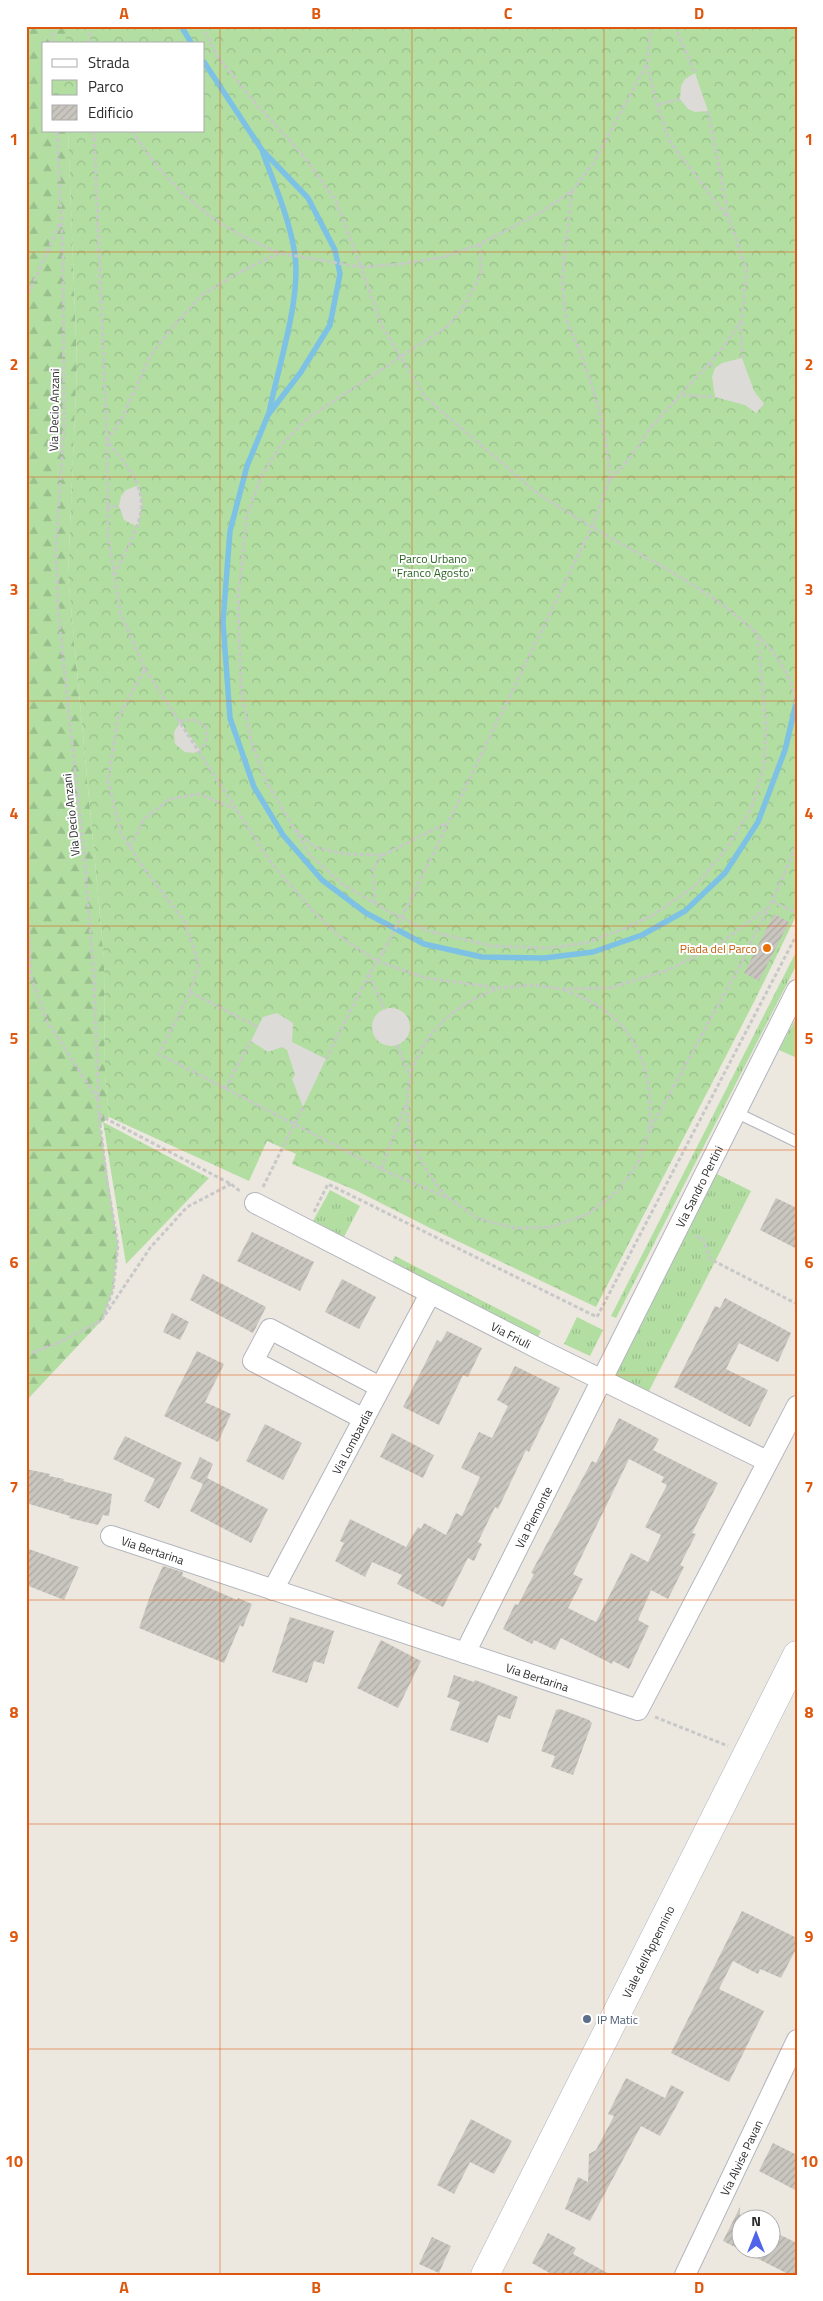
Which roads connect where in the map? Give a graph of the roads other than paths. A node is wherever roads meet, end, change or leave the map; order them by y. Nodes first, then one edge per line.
1 (797, 990) edge
2 (735, 1112) junction
3 (797, 1142) edge
4 (255, 1204) road end
5 (430, 1294) junction
6 (600, 1380) junction
7 (380, 1387) junction
8 (797, 1406) edge
9 (364, 1419) junction
10 (767, 1462) junction
11 (111, 1536) dead end
12 (273, 1590) junction
13 (464, 1653) junction
14 (797, 1655) edge
15 (797, 2040) edge
16 (485, 2275) edge
17 (685, 2275) edge

1 - 2 street, Via Sandro Pertini
2 - 3 lane
2 - 6 street, Via Sandro Pertini
4 - 5 street, Via Friuli
5 - 6 street, Via Friuli
5 - 7 street, Via Lombardia
6 - 10 street, Via Friuli
6 - 13 street, Via Piemonte
7 - 9 street, Via Lombardia
7 - 9 street
8 - 10 street
9 - 12 street, Via Lombardia
10 - 13 street, Via Bertarina
11 - 12 street, Via Bertarina
12 - 13 street, Via Bertarina
14 - 16 main road, Viale dell'Appennino
15 - 17 street, Via Alvise Pavan

